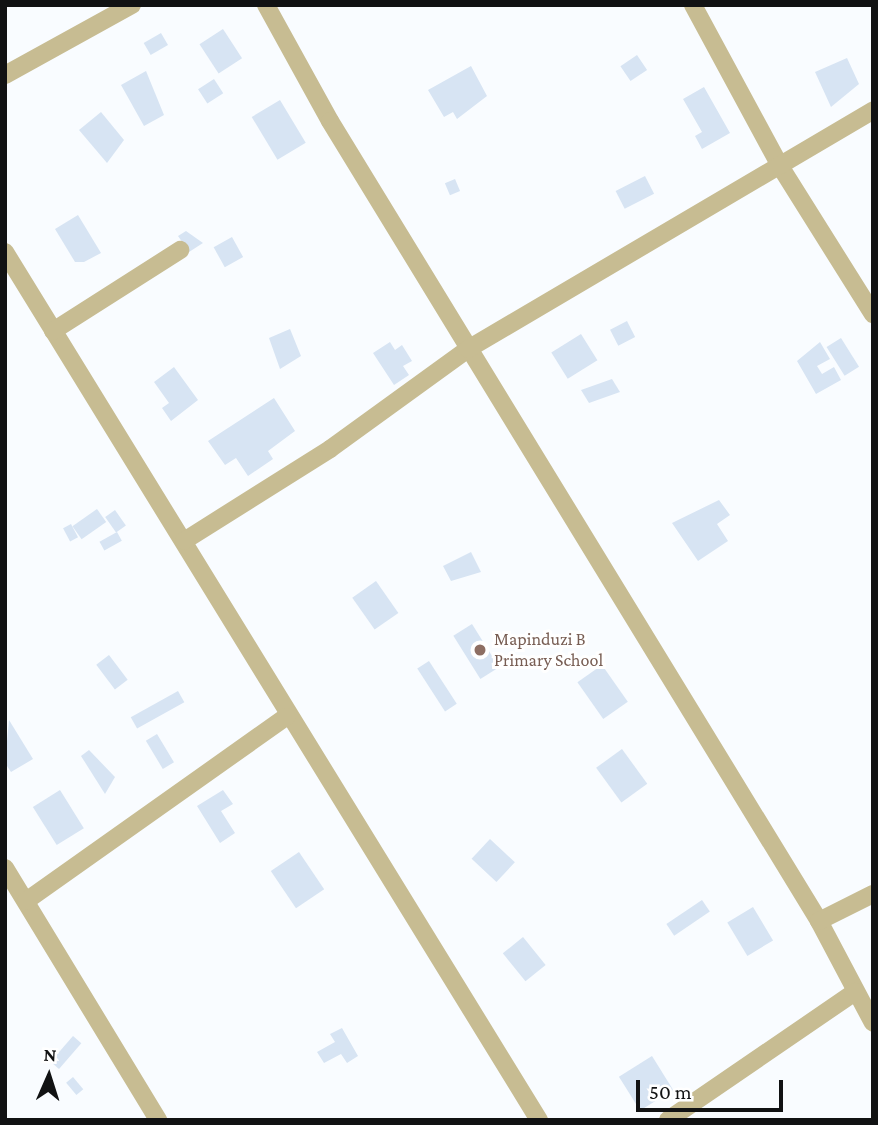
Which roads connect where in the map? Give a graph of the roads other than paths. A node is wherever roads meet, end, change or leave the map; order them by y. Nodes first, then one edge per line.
1 (132, 5) edge
2 (266, 5) edge
3 (693, 5) edge
4 (5, 75) edge
5 (873, 110) edge
6 (780, 166) junction
7 (180, 250) dead end
8 (5, 252) edge
9 (873, 314) edge
10 (54, 331) junction
11 (468, 349) junction
12 (184, 541) junction
13 (286, 717) junction
14 (5, 868) edge
15 (873, 894) edge
16 (26, 901) junction
17 (819, 921) junction
18 (855, 992) junction
19 (873, 1023) edge
20 (158, 1120) edge
21 (539, 1120) edge
22 (668, 1120) edge

1 - 4 street
2 - 11 street
3 - 6 street
5 - 6 street
6 - 9 street
6 - 11 street
7 - 10 street
8 - 10 street
10 - 12 street
11 - 12 street
11 - 17 street
12 - 13 street
13 - 16 street
13 - 21 street
14 - 16 street
15 - 17 street
16 - 20 street
17 - 18 street
18 - 19 street
18 - 22 street

